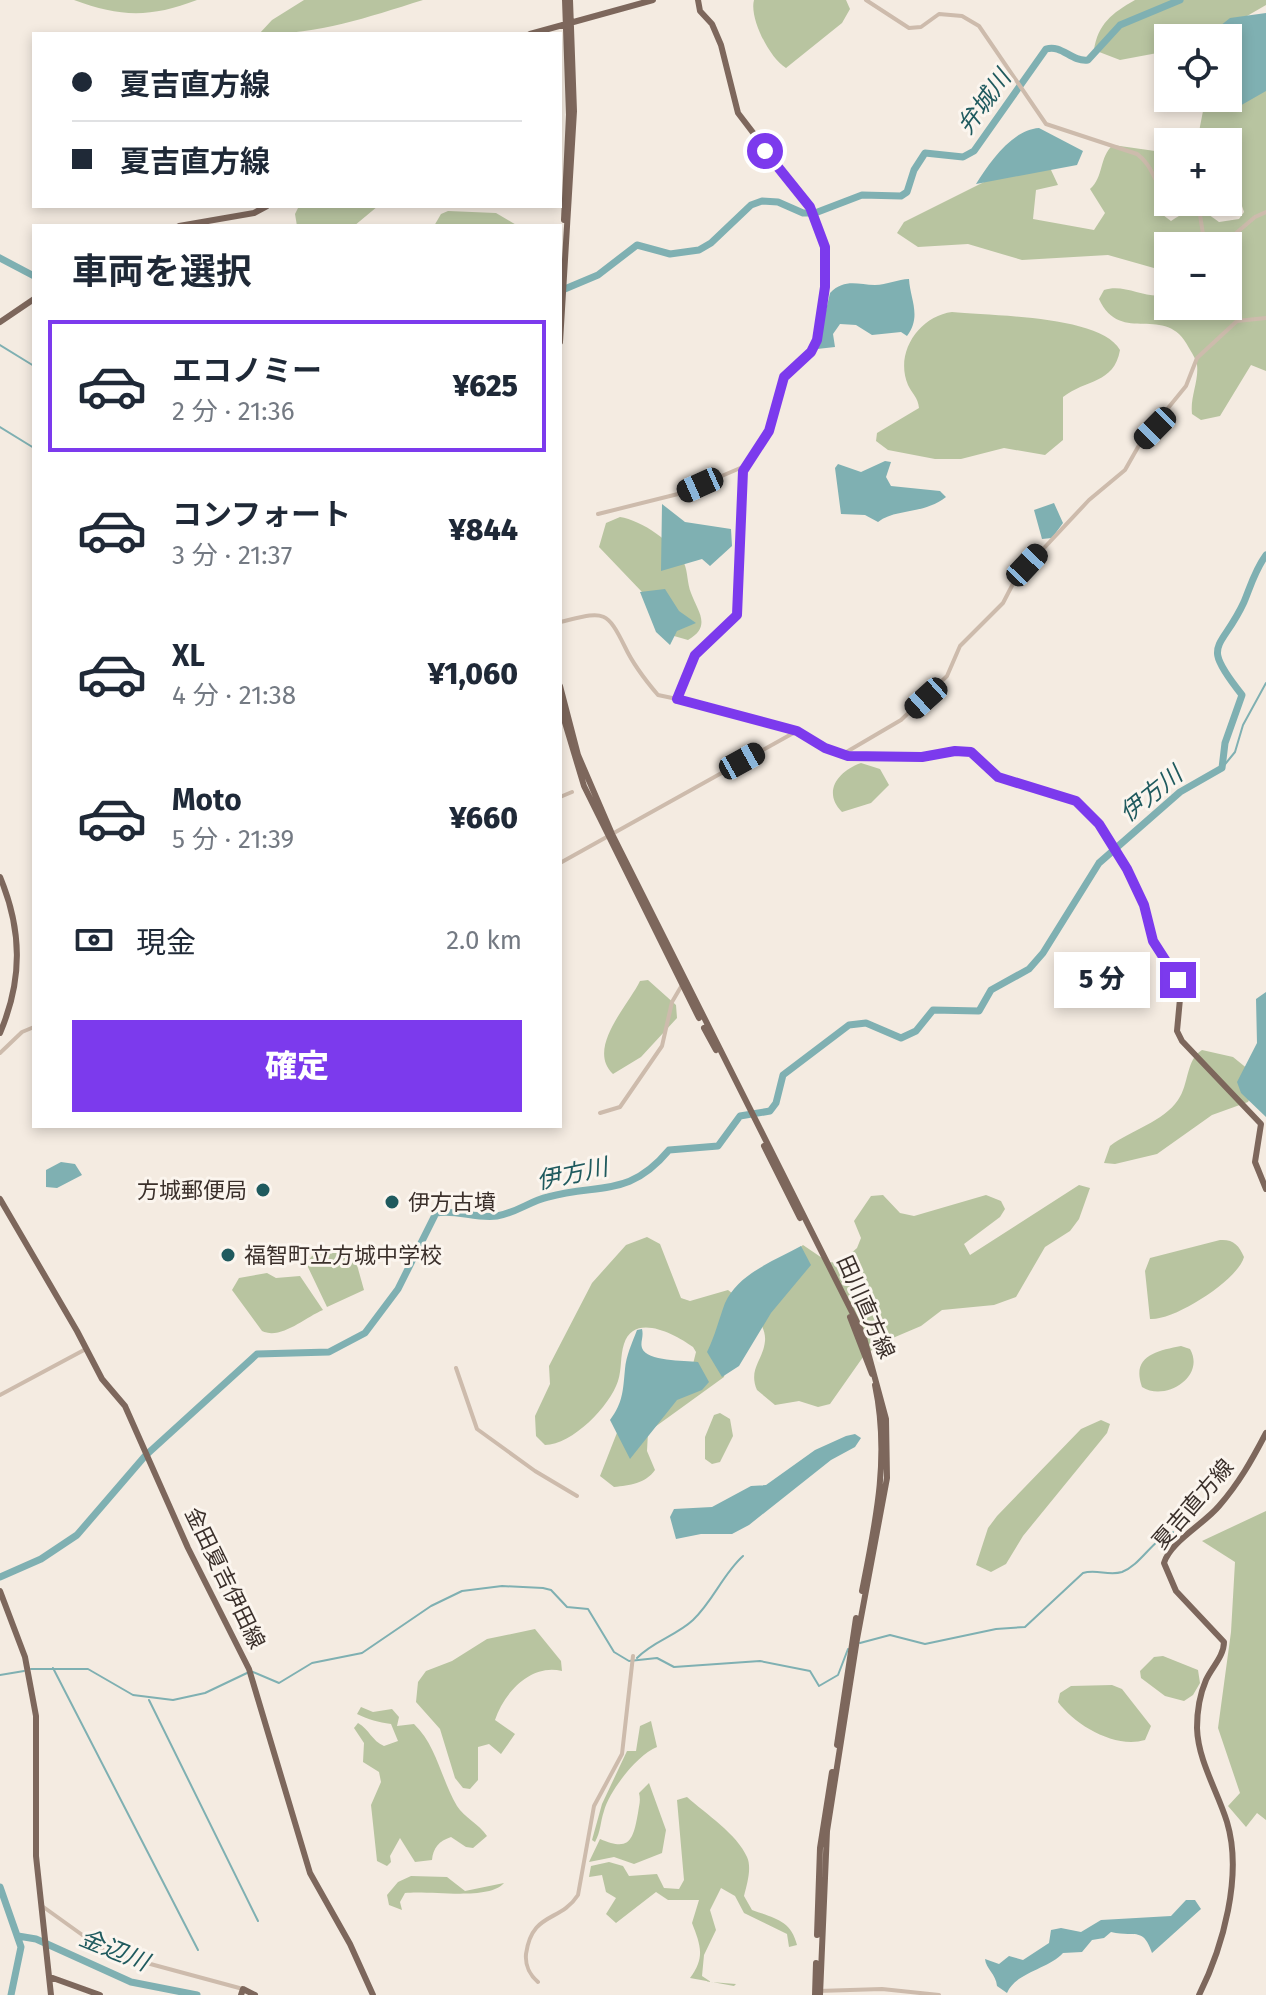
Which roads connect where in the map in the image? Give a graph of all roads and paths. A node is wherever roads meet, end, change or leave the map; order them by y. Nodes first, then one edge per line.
1 (567, 0) edge
2 (653, 0) edge
3 (698, 0) edge
4 (866, 0) edge
5 (570, 21) junction
6 (536, 32) edge
7 (1154, 180) edge
8 (263, 208) edge
9 (1266, 212) edge
10 (1200, 216) edge
11 (191, 224) edge
12 (562, 281) edge
13 (32, 300) edge
14 (562, 308) edge
15 (1266, 318) edge
16 (0, 322) edge
17 (745, 466) junction
18 (598, 514) dead end
19 (562, 622) edge
20 (562, 694) edge
21 (677, 699) junction
22 (562, 713) edge
23 (797, 731) junction
24 (843, 754) junction
25 (572, 792) dead end
26 (562, 796) edge
27 (610, 835) junction
28 (562, 862) edge
29 (0, 877) edge
30 (683, 983) junction
31 (32, 1028) edge
32 (0, 1033) edge
33 (0, 1053) edge
34 (600, 1113) dead end
35 (1266, 1189) edge
36 (0, 1199) edge
37 (84, 1350) junction
38 (456, 1368) dead end
39 (0, 1395) edge
40 (1266, 1433) edge
41 (577, 1496) dead end
42 (0, 1591) edge
43 (632, 1659) dead end
44 (42, 1906) junction
45 (49, 1974) junction
46 (538, 1982) dead end
47 (242, 1992) edge
48 (818, 1993) edge
49 (51, 1995) edge
50 (100, 1995) edge
51 (255, 1995) edge
52 (373, 1995) edge
53 (939, 1995) edge
54 (1199, 1995) edge

1 - 5 main road
2 - 5 main road
3 - 17 main road
4 - 7 street
5 - 6 main road
5 - 12 main road
8 - 11 main road
9 - 10 street
12 - 14 main road
13 - 16 main road
15 - 24 street
17 - 18 street
17 - 21 main road
19 - 21 street
20 - 27 main road, 田川直方線
21 - 23 main road
22 - 27 main road, 田川直方線
23 - 24 main road
23 - 27 street
24 - 35 main road
25 - 26 street
27 - 28 street
27 - 30 main road, 田川直方線
29 - 32 main road
30 - 34 street
30 - 48 main road, 田川直方線
31 - 33 street
36 - 37 main road, 金田夏吉伊田線
37 - 39 street
37 - 52 main road, 金田夏吉伊田線
38 - 41 street
40 - 54 main road, 夏吉直方線
42 - 44 main road
43 - 46 street
44 - 45 main road
44 - 47 street
45 - 49 main road
45 - 50 main road
47 - 51 main road
48 - 53 street

